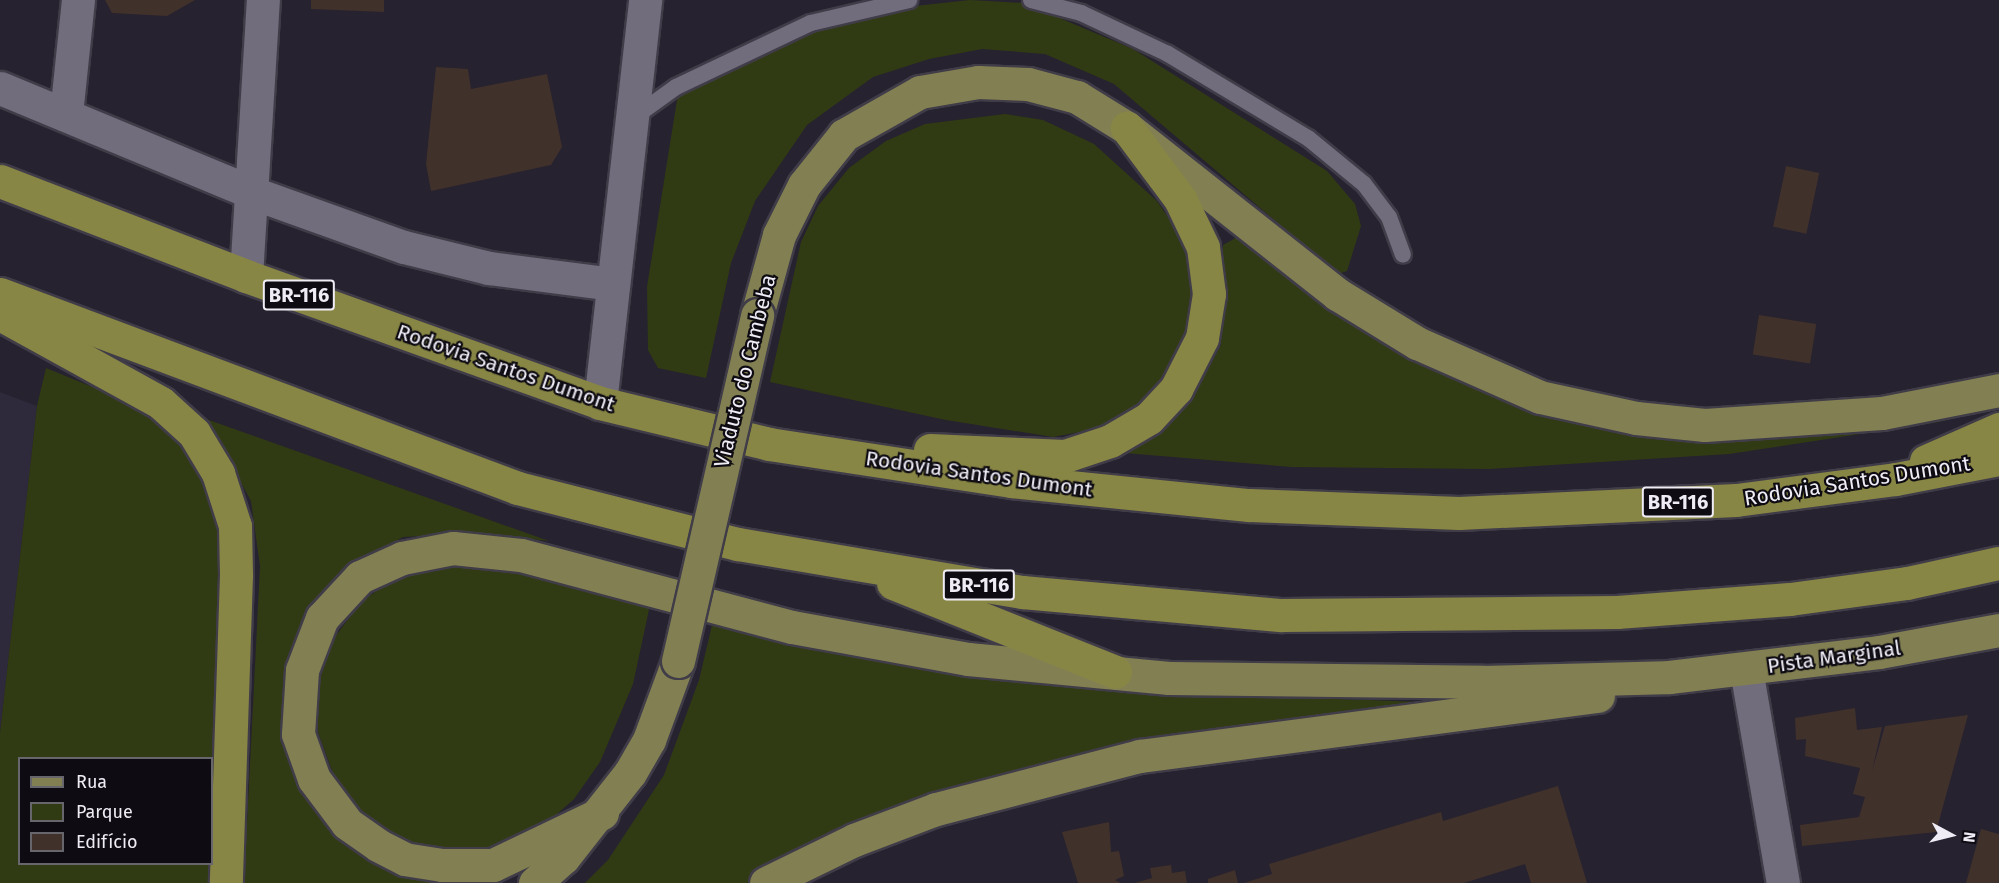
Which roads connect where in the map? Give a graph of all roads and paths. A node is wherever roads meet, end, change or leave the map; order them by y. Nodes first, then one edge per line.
1 (78, 0) edge
2 (263, 0) edge
3 (645, 0) edge
4 (909, 0) edge
5 (1031, 0) edge
6 (0, 88) edge
7 (66, 114) junction
8 (632, 119) junction
9 (1126, 128) junction
10 (0, 181) edge
11 (253, 193) junction
12 (1403, 255) dead end
13 (246, 276) junction
14 (614, 284) junction
15 (0, 294) edge
16 (0, 314) edge
17 (1999, 390) edge
18 (600, 403) junction
19 (1999, 429) edge
20 (769, 444) junction
21 (1999, 459) edge
22 (1896, 478) junction
23 (844, 563) junction
24 (1999, 563) edge
25 (1999, 630) edge
26 (1746, 669) junction
27 (1115, 672) junction
28 (1669, 677) junction
29 (602, 813) junction
30 (226, 883) edge
31 (535, 883) edge
32 (766, 883) edge
33 (1783, 883) edge

1 - 7 street
2 - 11 street
3 - 8 street
4 - 8 lane
5 - 12 lane
6 - 7 street
7 - 11 street
8 - 14 street
9 - 17 main road, Viaduto do Cambeba
9 - 20 highway
9 - 29 main road, Viaduto do Cambeba, bridge
10 - 13 highway, Rodovia Santos Dumont / BR-116
11 - 13 street
11 - 14 street
13 - 18 highway, Rodovia Santos Dumont / BR-116
14 - 18 street
15 - 23 highway, BR-116
16 - 30 highway
18 - 20 highway, Rodovia Santos Dumont / BR-116
19 - 22 highway
20 - 22 highway, Rodovia Santos Dumont / BR-116
21 - 22 highway, Rodovia Santos Dumont / BR-116
23 - 24 highway, BR-116
23 - 27 highway
25 - 26 main road, Pista Marginal
26 - 28 main road, Pista Marginal
26 - 33 street
27 - 28 main road
27 - 29 main road
28 - 32 main road
29 - 31 main road, Viaduto do Cambeba

